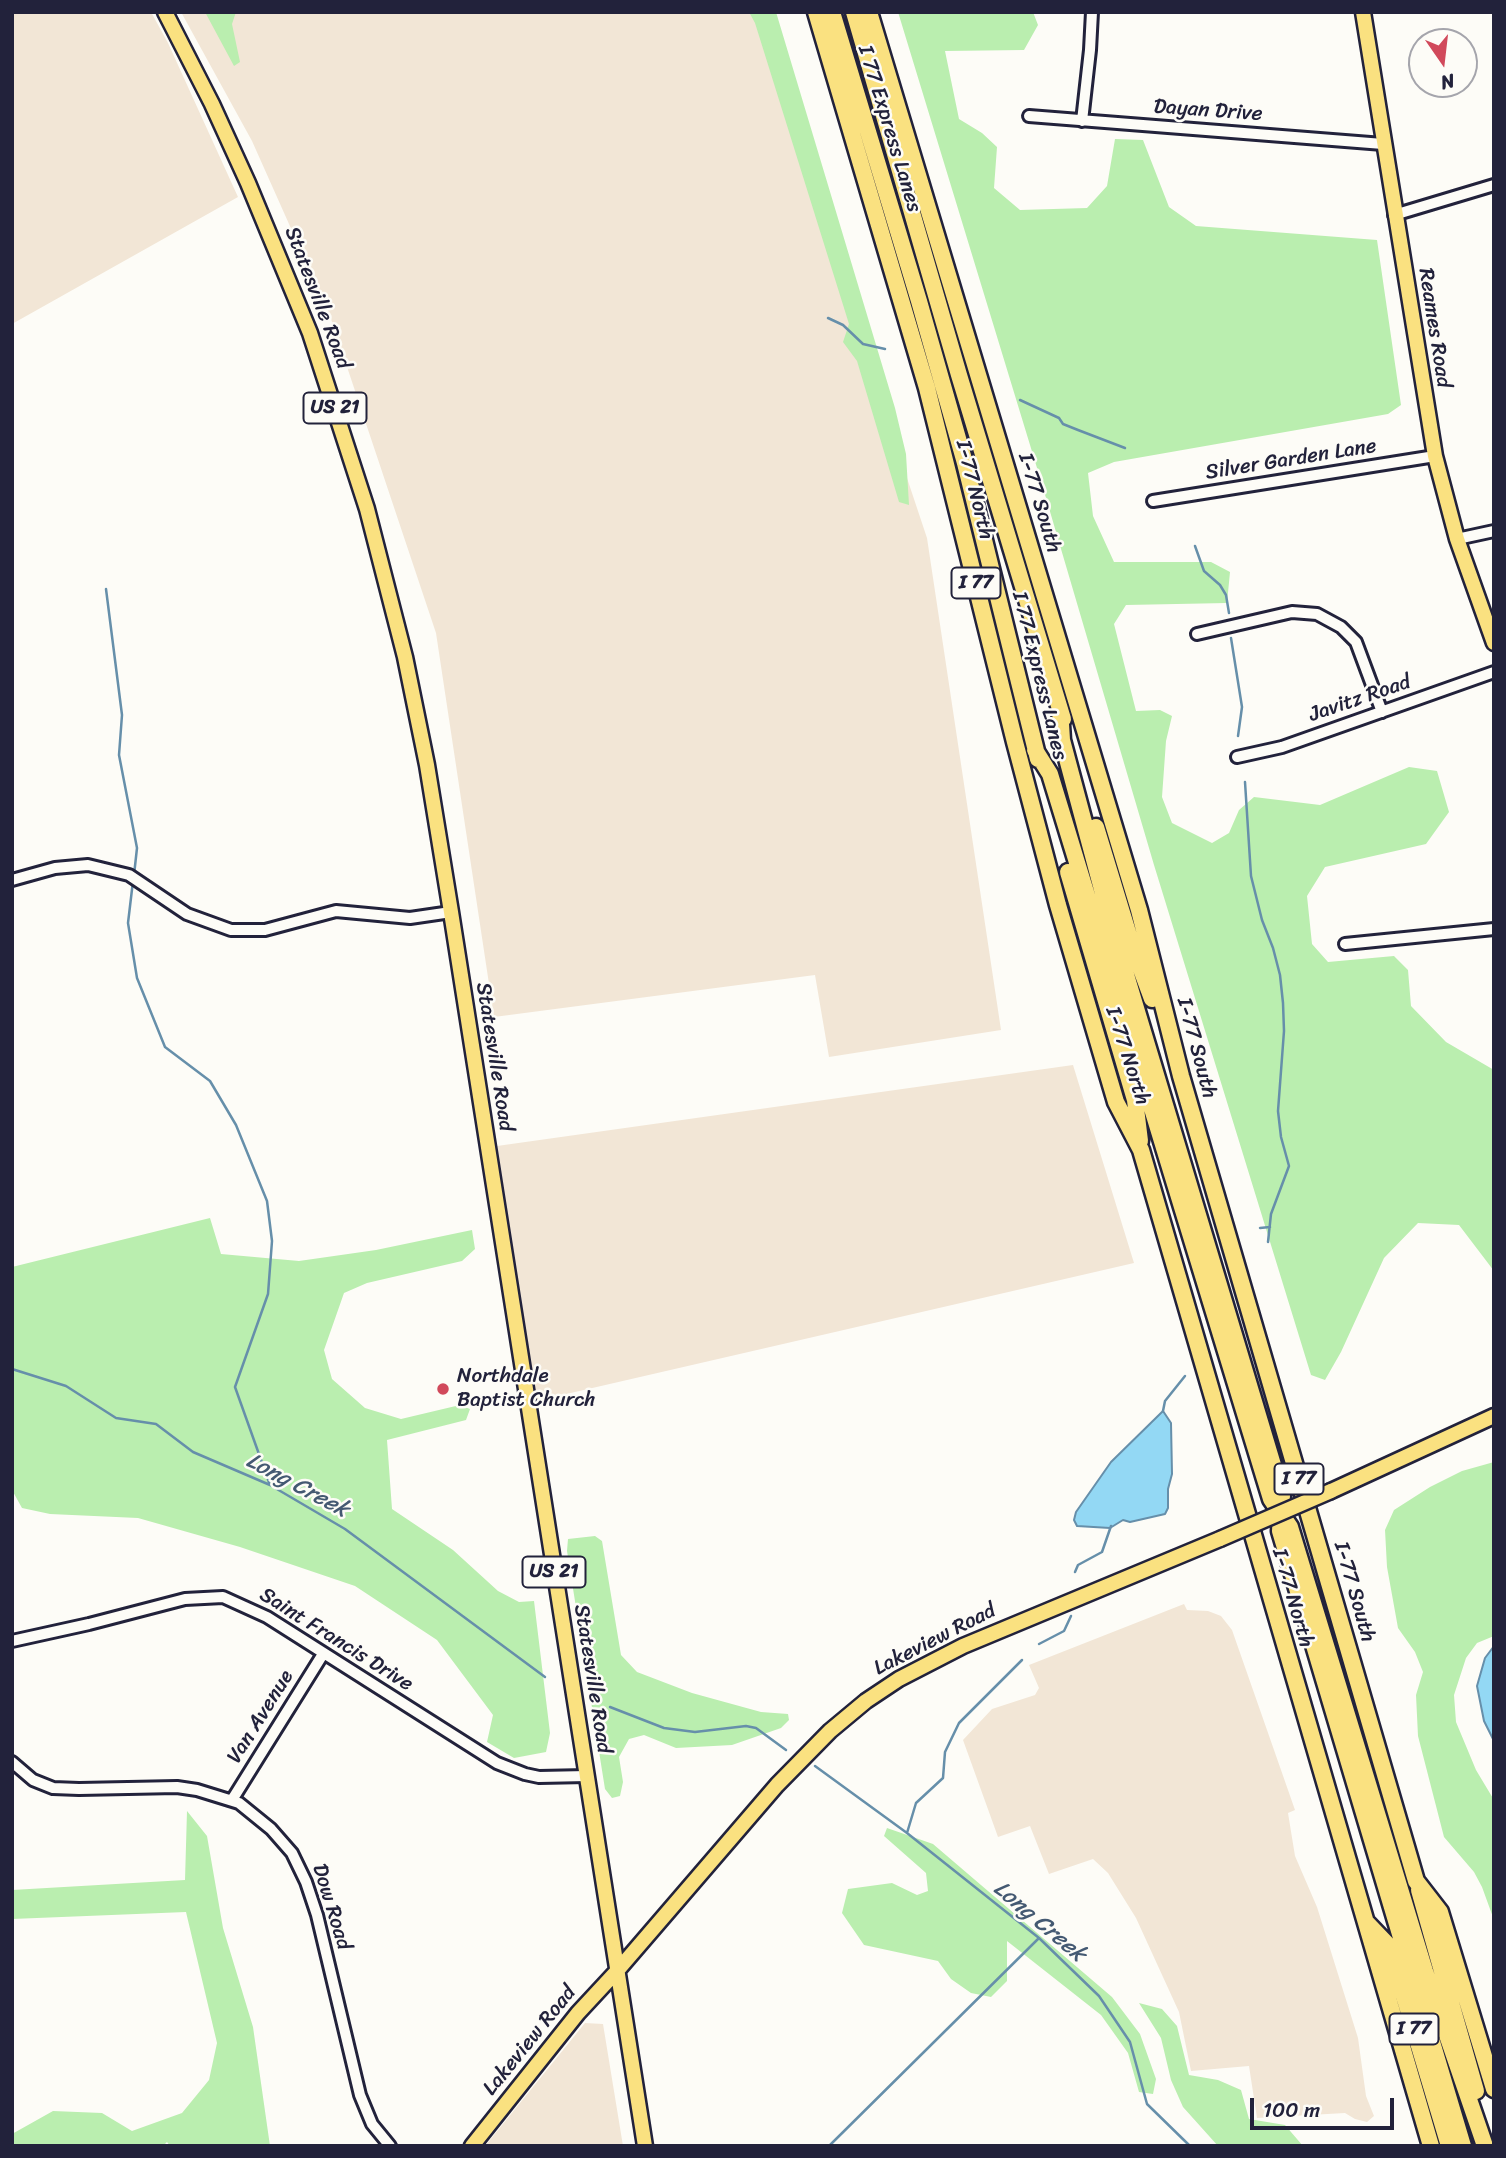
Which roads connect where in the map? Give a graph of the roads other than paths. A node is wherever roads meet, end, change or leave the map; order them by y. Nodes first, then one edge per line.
1 (165, 12) edge
2 (817, 12) edge
3 (832, 12) edge
4 (854, 12) edge
5 (869, 12) edge
6 (1092, 12) edge
7 (1363, 12) edge
8 (1029, 116) dead end
9 (1083, 121) junction
10 (1383, 144) junction
11 (1494, 185) edge
12 (1394, 215) junction
13 (1434, 456) junction
14 (1153, 501) dead end
15 (1494, 531) edge
16 (1457, 539) junction
17 (1197, 634) dead end
18 (1494, 643) edge
19 (1494, 672) edge
20 (1060, 709) junction
21 (1382, 712) junction
22 (1035, 750) junction
23 (1237, 757) dead end
24 (12, 880) edge
25 (451, 912) junction
26 (1494, 929) edge
27 (1345, 944) dead end
28 (1181, 1076) junction
29 (1141, 1150) junction
30 (1494, 1416) edge
31 (1268, 1471) junction
32 (1281, 1513) junction
33 (1293, 1555) junction
34 (12, 1641) edge
35 (323, 1654) junction
36 (12, 1762) edge
37 (586, 1776) junction
38 (232, 1800) junction
39 (1416, 1881) junction
40 (1364, 1920) junction
41 (617, 1971) junction
42 (1494, 2089) edge
43 (390, 2146) edge
44 (472, 2146) edge
45 (645, 2146) edge
46 (1431, 2146) edge
47 (1450, 2146) edge
48 (1463, 2146) edge
49 (1485, 2146) edge
50 (1491, 2146) edge

1 - 25 main road, Statesville Road / US 21
2 - 29 highway, I-77 North / I 77
3 - 22 highway, I 77 Express Lanes / I 77
4 - 20 highway, I 77 Express Lanes / I 77
5 - 28 highway, I-77 South / I 77
6 - 9 street
7 - 10 main road, Reames Road
8 - 9 street, Dayan Drive
9 - 10 street, Dayan Drive
10 - 12 main road, Reames Road
11 - 12 street
12 - 13 main road, Reames Road
13 - 14 street, Silver Garden Lane
13 - 16 main road, Reames Road
15 - 16 street
16 - 18 main road, Reames Road
17 - 21 street
19 - 21 street, Javitz Road
20 - 28 highway, I 77 Express Lanes / I 77
20 - 31 highway
21 - 23 street, Javitz Road
22 - 29 highway, I 77 Express Lanes / I 77
22 - 31 highway
24 - 25 street
25 - 37 main road, Statesville Road / US 21
26 - 27 street
28 - 39 highway, I-77 South / I 77
29 - 40 highway, I-77 North / I 77
30 - 32 main road, Lakeview Road, bridge
31 - 32 highway
32 - 33 highway
32 - 41 main road, Lakeview Road, bridge
33 - 48 highway
33 - 49 highway
34 - 35 street, Saint Francis Drive
35 - 37 street, Saint Francis Drive
35 - 38 street, Van Avenue
36 - 38 street, Dow Road
37 - 41 main road, Statesville Road / US 21
38 - 43 street, Dow Road
39 - 42 highway, I-77 South / I 77
39 - 50 highway, I 77
40 - 46 highway, I-77 North / I 77
40 - 47 highway, I 77
41 - 44 main road, Lakeview Road
41 - 45 main road, Statesville Road / US 21

